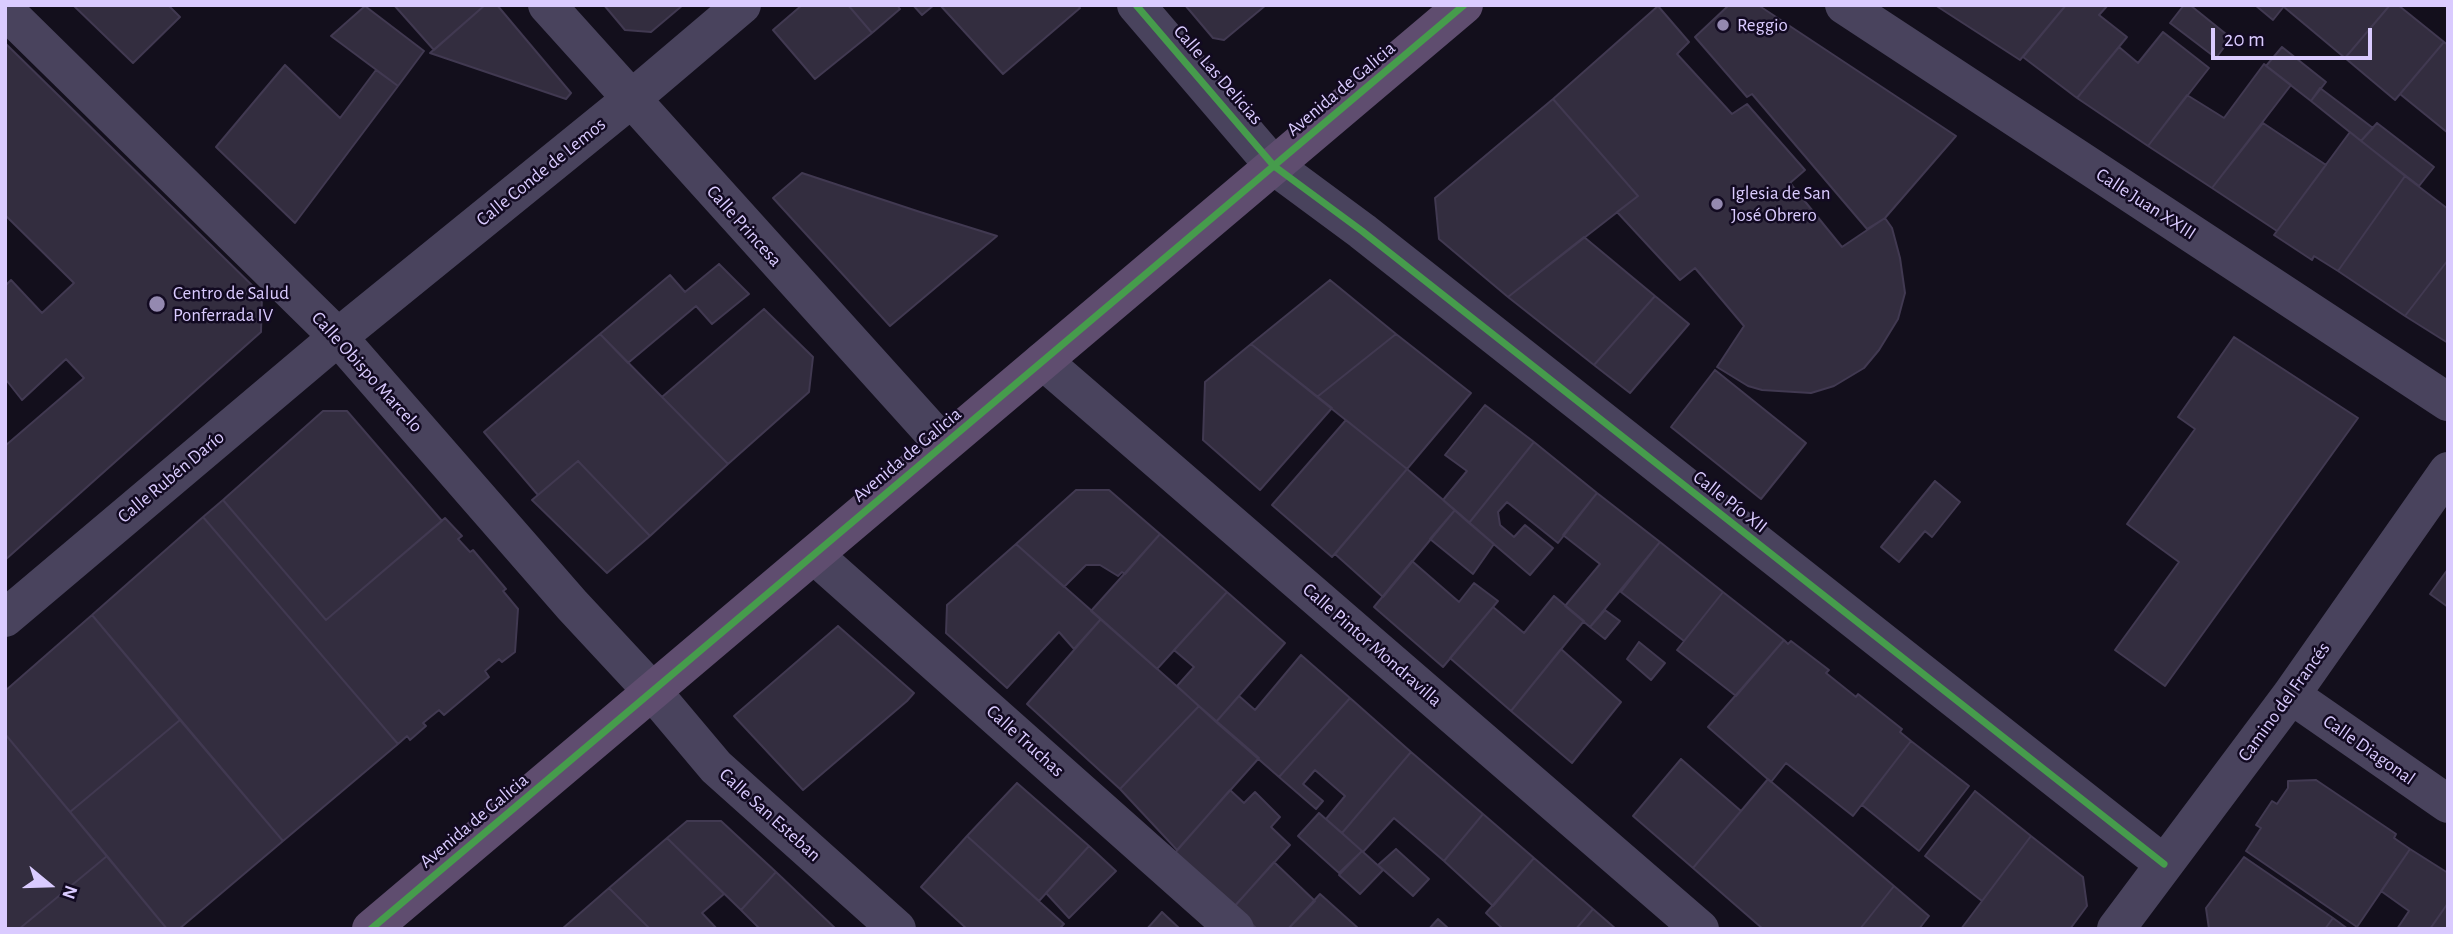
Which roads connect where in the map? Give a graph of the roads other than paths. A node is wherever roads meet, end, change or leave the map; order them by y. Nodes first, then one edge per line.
1 (547, 5) edge
2 (742, 5) edge
3 (1136, 5) edge
4 (1464, 5) edge
5 (1844, 5) edge
6 (5, 10) edge
7 (630, 100) junction
8 (1274, 166) junction
9 (338, 337) junction
10 (1043, 361) junction
11 (2448, 402) edge
12 (943, 444) junction
13 (2448, 471) edge
14 (814, 555) junction
15 (5, 618) edge
16 (652, 691) junction
17 (2291, 695) junction
18 (2448, 804) edge
19 (2164, 864) junction
20 (371, 929) edge
21 (897, 929) edge
22 (1235, 929) edge
23 (1700, 929) edge
24 (2116, 929) edge

1 - 7 street, Calle Princesa
2 - 7 street, Calle Conde de Lemos
3 - 8 street, Calle Las Delicias
4 - 8 main road, Avenida de Galicia
5 - 11 street, Calle Juan XXIII
6 - 9 street, Calle Obispo Marcelo
7 - 9 street, Calle Conde de Lemos
7 - 12 street, Calle Princesa
8 - 10 main road, Avenida de Galicia
8 - 19 street, Calle Pío XII
9 - 15 street, Calle Rubén Darío
9 - 16 street, Calle Obispo Marcelo
10 - 12 main road, Avenida de Galicia
10 - 23 street, Calle Pintor Mondravilla
12 - 14 main road, Avenida de Galicia
13 - 17 street, Camino del Francés
14 - 16 main road, Avenida de Galicia
14 - 22 street, Calle Truchas
16 - 20 main road, Avenida de Galicia
16 - 21 street, Calle San Esteban
17 - 18 street, Calle Diagonal
17 - 19 street, Camino del Francés
19 - 24 street, Camino del Francés

